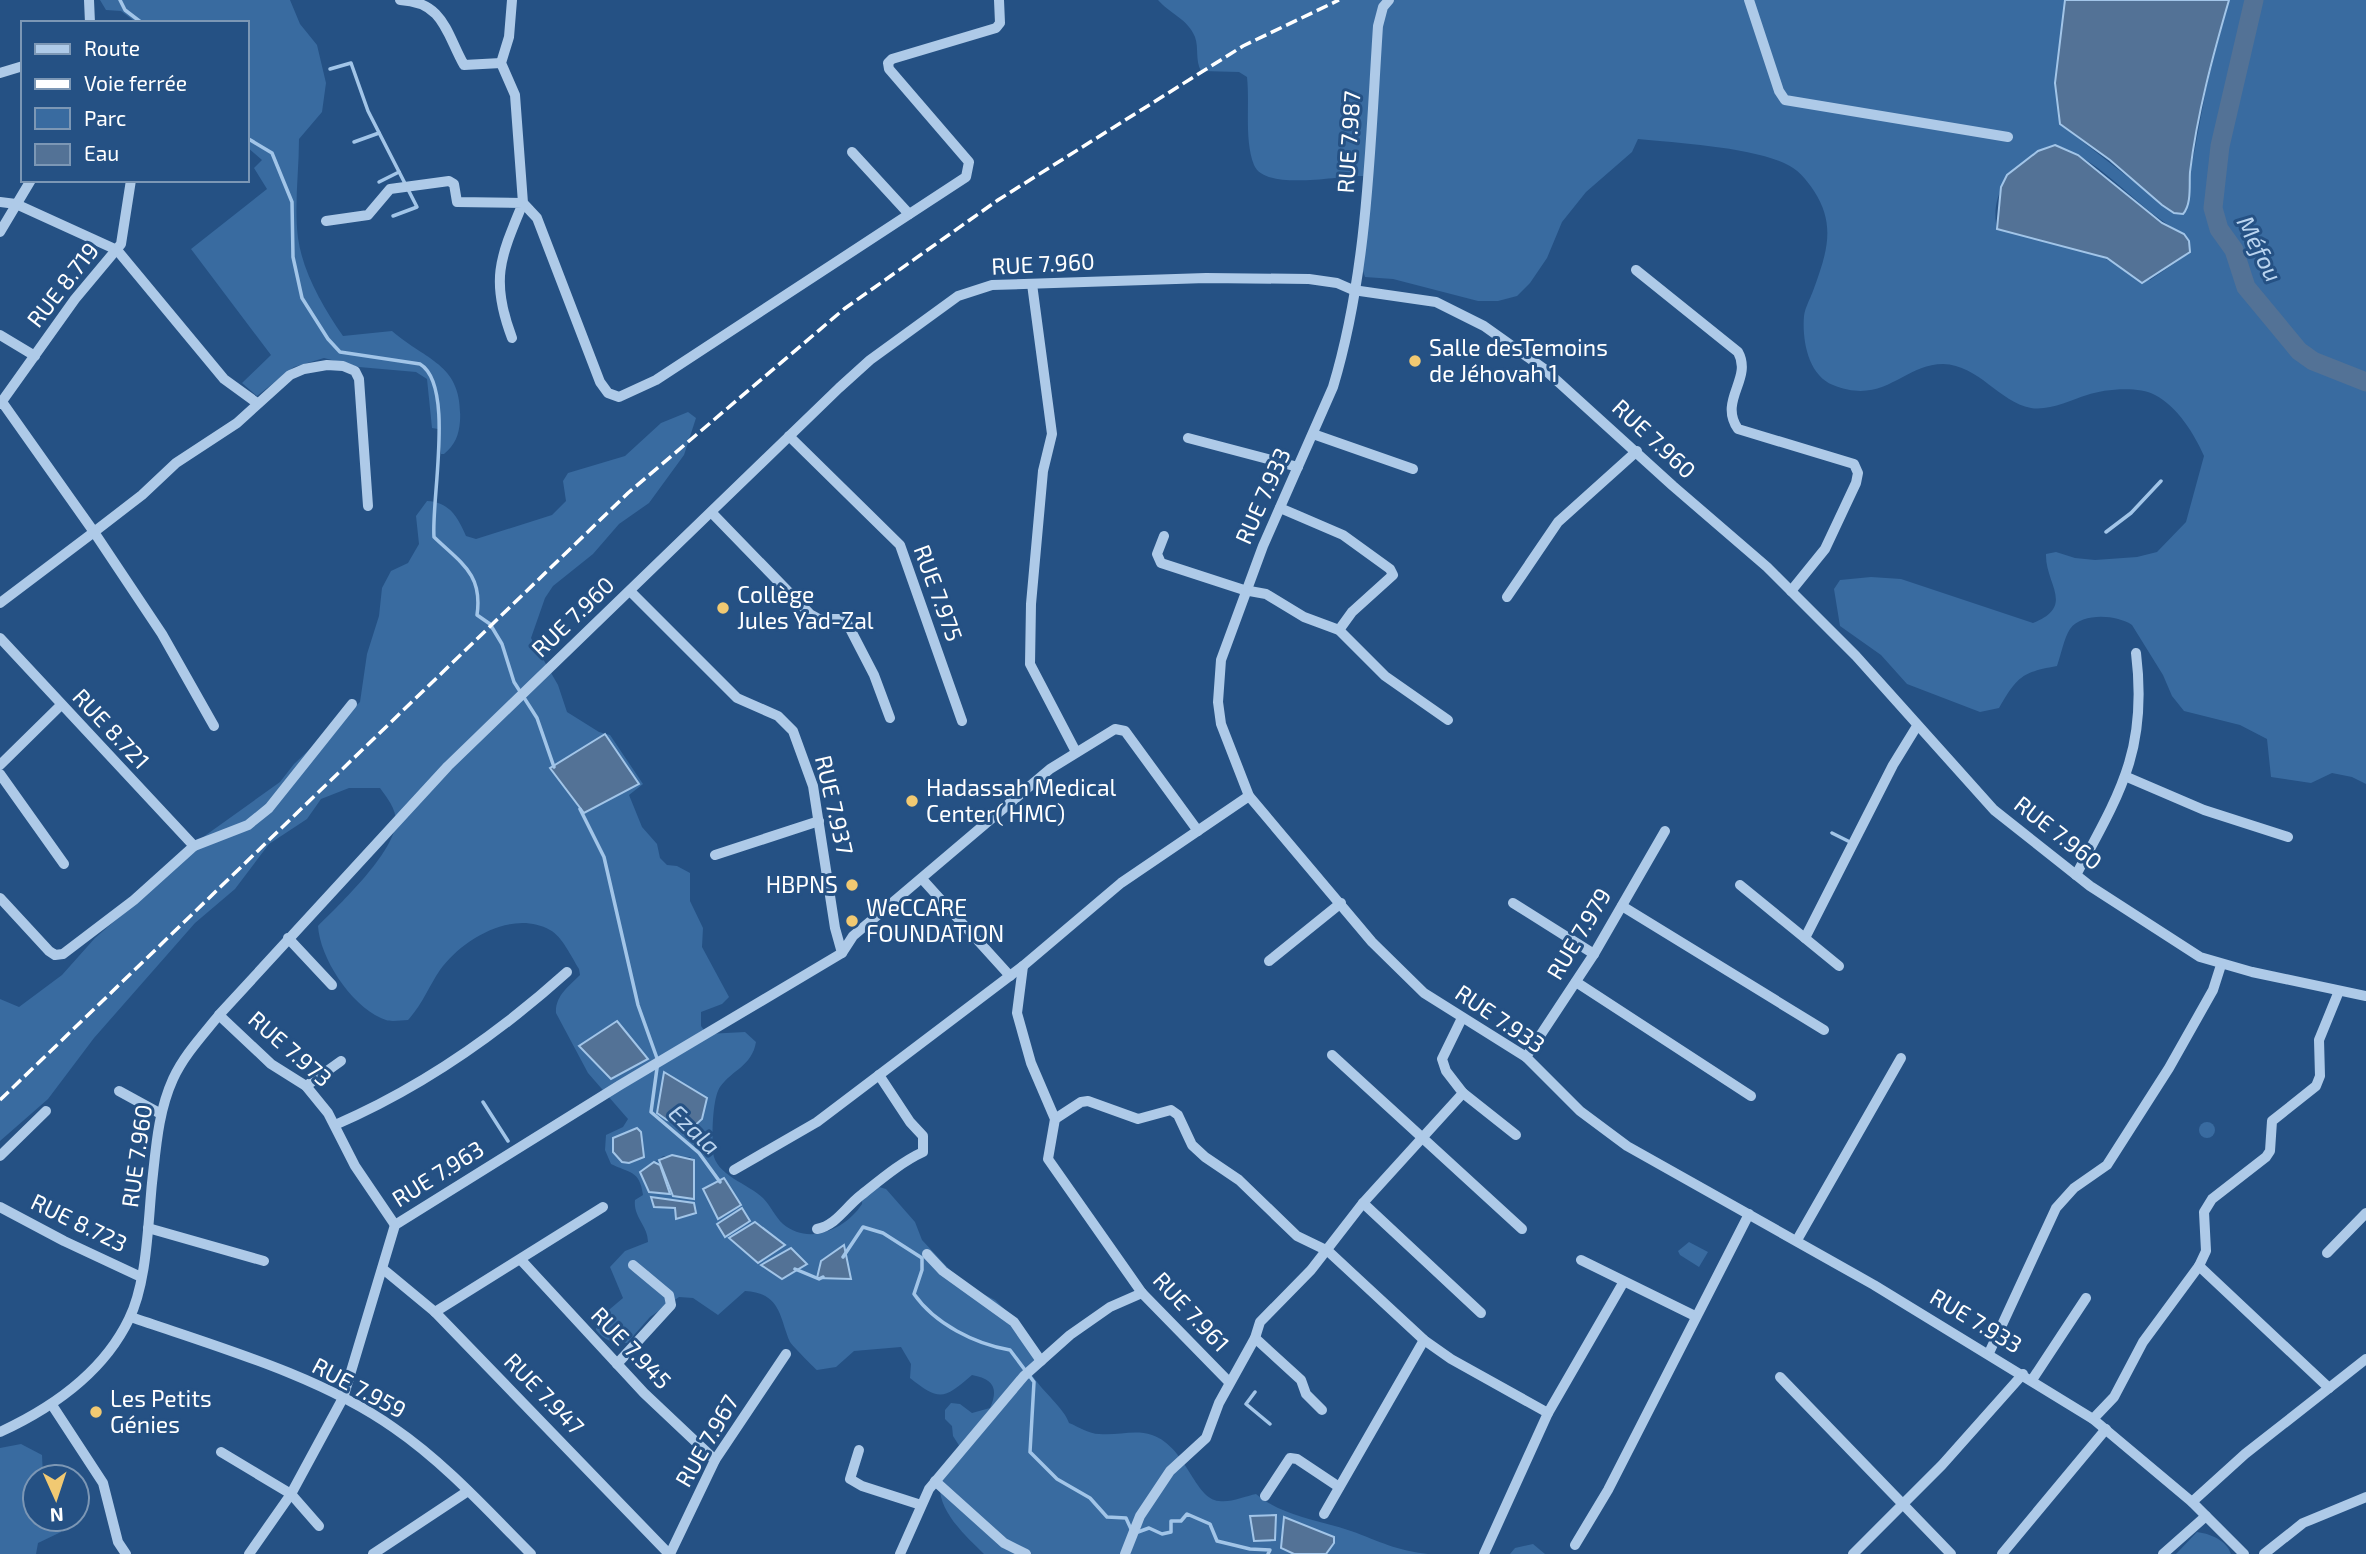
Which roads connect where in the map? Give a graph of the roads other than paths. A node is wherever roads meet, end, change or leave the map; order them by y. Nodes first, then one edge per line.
1 (89, 0) edge
2 (400, 0) edge
3 (512, 0) edge
4 (999, 0) edge
5 (1390, 0) edge
6 (1749, 0) edge
7 (90, 21) edge
8 (501, 63) junction
9 (21, 67) edge
10 (0, 73) edge
11 (2008, 137) dead end
12 (852, 152) dead end
13 (30, 182) edge
14 (131, 182) edge
15 (0, 202) edge
16 (523, 203) junction
17 (16, 204) junction
18 (909, 214) junction
19 (326, 221) dead end
20 (0, 232) edge
21 (117, 250) junction
22 (1636, 270) dead end
23 (1031, 284) junction
24 (1353, 290) junction
25 (0, 335) edge
26 (512, 338) dead end
27 (35, 356) junction
28 (1, 403) edge
29 (257, 403) junction
30 (1313, 435) junction
31 (789, 436) junction
32 (1188, 439) dead end
33 (1637, 451) junction
34 (1298, 467) junction
35 (1413, 469) dead end
36 (368, 506) dead end
37 (1280, 508) junction
38 (712, 513) junction
39 (94, 531) junction
40 (1164, 536) dead end
41 (1244, 590) junction
42 (630, 591) junction
43 (1791, 591) junction
44 (2, 597) edge
45 (1507, 597) dead end
46 (1339, 630) junction
47 (0, 638) edge
48 (2136, 653) dead end
49 (352, 704) dead end
50 (60, 706) junction
51 (890, 718) dead end
52 (1448, 720) dead end
53 (962, 721) dead end
54 (214, 726) dead end
55 (1917, 726) junction
56 (1076, 751) junction
57 (0, 765) edge
58 (0, 774) edge
59 (2127, 777) junction
60 (1249, 796) junction
61 (819, 821) junction
62 (1198, 831) junction
63 (1665, 831) dead end
64 (2288, 837) dead end
65 (194, 846) junction
66 (715, 855) dead end
67 (64, 864) dead end
68 (2076, 875) junction
69 (923, 880) junction
70 (1740, 885) dead end
71 (0, 898) edge
72 (1341, 903) junction
73 (1513, 903) dead end
74 (1622, 906) junction
75 (288, 938) junction
76 (1805, 938) junction
77 (842, 953) junction
78 (1594, 954) junction
79 (1269, 961) dead end
80 (2221, 965) junction
81 (1023, 966) junction
82 (1839, 966) dead end
83 (568, 972) dead end
84 (1010, 976) junction
85 (1576, 982) junction
86 (332, 985) dead end
87 (2339, 991) junction
88 (2366, 996) edge
89 (219, 1015) junction
90 (1462, 1018) junction
91 (1824, 1030) dead end
92 (1332, 1055) dead end
93 (1526, 1057) junction
94 (1901, 1058) dead end
95 (341, 1061) dead end
96 (878, 1075) junction
97 (306, 1086) junction
98 (119, 1091) dead end
99 (1463, 1093) junction
100 (1751, 1096) dead end
101 (46, 1111) dead end
102 (161, 1114) junction
103 (1055, 1119) junction
104 (335, 1125) junction
105 (1516, 1135) dead end
106 (1422, 1136) junction
107 (0, 1156) edge
108 (734, 1170) dead end
109 (1363, 1203) junction
110 (0, 1207) edge
111 (603, 1207) dead end
112 (2366, 1213) edge
113 (1749, 1214) junction
114 (395, 1226) junction
115 (148, 1228) junction
116 (817, 1229) dead end
117 (1522, 1229) dead end
118 (1797, 1240) junction
119 (1328, 1251) junction
120 (927, 1254) dead end
121 (2327, 1254) dead end
122 (521, 1260) junction
123 (264, 1261) dead end
124 (1581, 1261) dead end
125 (633, 1265) dead end
126 (2199, 1266) junction
127 (383, 1269) junction
128 (141, 1277) junction
129 (1623, 1283) junction
130 (1142, 1293) junction
131 (2086, 1298) dead end
132 (435, 1312) junction
133 (1481, 1313) dead end
134 (1695, 1316) junction
135 (131, 1317) junction
136 (1255, 1338) junction
137 (1424, 1339) junction
138 (786, 1353) dead end
139 (1989, 1353) junction
140 (2366, 1359) edge
141 (1041, 1361) junction
142 (617, 1364) junction
143 (1780, 1377) dead end
144 (2028, 1377) junction
145 (1229, 1382) junction
146 (2329, 1388) junction
147 (343, 1398) junction
148 (52, 1405) junction
149 (1322, 1410) dead end
150 (1548, 1413) junction
151 (2093, 1419) junction
152 (2106, 1429) junction
153 (0, 1432) edge
154 (859, 1450) dead end
155 (221, 1452) dead end
156 (715, 1460) junction
157 (935, 1481) junction
158 (1339, 1487) junction
159 (468, 1491) junction
160 (291, 1494) junction
161 (1265, 1496) dead end
162 (2366, 1497) edge
163 (2192, 1502) junction
164 (1902, 1503) junction
165 (921, 1505) junction
166 (1324, 1514) dead end
167 (2206, 1516) junction
168 (319, 1525) dead end
169 (1575, 1545) dead end
170 (126, 1554) edge
171 (248, 1554) edge
172 (373, 1554) edge
173 (531, 1554) edge
174 (669, 1554) edge
175 (900, 1554) edge
176 (1026, 1554) edge
177 (1125, 1554) edge
178 (1484, 1554) edge
179 (1853, 1554) edge
180 (1951, 1554) edge
181 (2002, 1554) edge
182 (2162, 1554) edge
183 (2244, 1554) edge
184 (2264, 1554) edge

1 - 7 street
2 - 8 street
3 - 8 street
4 - 18 street
5 - 24 street, RUE 7.987
6 - 11 street
8 - 16 street
9 - 10 street
12 - 18 street
13 - 17 street
14 - 21 street, RUE 8.719
15 - 17 street
16 - 18 street
16 - 19 street
16 - 26 street
17 - 20 street
17 - 21 street
21 - 27 street, RUE 8.719
21 - 29 street
22 - 43 street
23 - 24 street, RUE 7.960
23 - 31 street, RUE 7.960
23 - 56 street
24 - 30 street, RUE 7.933
24 - 33 street, RUE 7.960
25 - 27 street
27 - 28 street, RUE 8.719
28 - 39 street
29 - 36 street
29 - 39 street
30 - 34 street, RUE 7.933
30 - 35 street
31 - 38 street, RUE 7.960
31 - 53 street, RUE 7.975
32 - 34 street
33 - 43 street, RUE 7.960
33 - 45 street
34 - 37 street, RUE 7.933
37 - 41 street, RUE 7.933
37 - 46 street
38 - 42 street, RUE 7.960
38 - 51 street
39 - 44 street
39 - 54 street
40 - 41 street
41 - 46 street
41 - 60 street, RUE 7.933
42 - 61 street, RUE 7.937
42 - 75 street, RUE 7.960
43 - 55 street, RUE 7.960
46 - 52 street
47 - 50 street, RUE 8.721
48 - 59 street
49 - 65 street
50 - 57 street
50 - 65 street, RUE 8.721
55 - 68 street, RUE 7.960
55 - 76 street
56 - 62 street
56 - 69 street
58 - 67 street
59 - 64 street
59 - 68 street
60 - 62 street
60 - 72 street, RUE 7.933
61 - 66 street
61 - 77 street, RUE 7.937
62 - 81 street
63 - 74 street, RUE 7.979
65 - 71 street
68 - 80 street, RUE 7.960
69 - 77 street
69 - 84 street
70 - 76 street
72 - 79 street
72 - 90 street, RUE 7.933
73 - 78 street
74 - 78 street, RUE 7.979
74 - 91 street
75 - 86 street
75 - 89 street, RUE 7.960
76 - 82 street
77 - 114 street, RUE 7.963
78 - 85 street, RUE 7.979
80 - 87 street, RUE 7.960
80 - 139 street
81 - 84 street
81 - 103 street
83 - 104 street
84 - 96 street
85 - 93 street, RUE 7.979
85 - 100 street
87 - 88 street, RUE 7.960
87 - 126 street
89 - 97 street, RUE 7.973
89 - 102 street, RUE 7.960
90 - 93 street, RUE 7.933
90 - 99 street
92 - 106 street
93 - 113 street, RUE 7.933
94 - 118 street
95 - 97 street
96 - 108 street
96 - 116 street
97 - 104 street, RUE 7.973
98 - 102 street
99 - 105 street
99 - 106 street, RUE 7.961
101 - 107 street
102 - 115 street, RUE 7.960
103 - 119 street
103 - 130 street, RUE 7.961
104 - 114 street, RUE 7.973
106 - 109 street, RUE 7.961
106 - 117 street
109 - 119 street, RUE 7.961
109 - 133 street
110 - 128 street, RUE 8.723
111 - 122 street
112 - 121 street
113 - 118 street, RUE 7.933
113 - 134 street
114 - 127 street, RUE 7.963
115 - 123 street
115 - 128 street, RUE 7.960
118 - 139 street, RUE 7.933
119 - 136 street, RUE 7.961
119 - 137 street
120 - 141 street
122 - 132 street
122 - 142 street, RUE 7.945
124 - 129 street
125 - 142 street
126 - 146 street
126 - 151 street
127 - 132 street, RUE 7.947
127 - 147 street, RUE 7.963
128 - 135 street, RUE 7.960
129 - 134 street
129 - 150 street
130 - 141 street
130 - 145 street, RUE 7.961
131 - 144 street
132 - 174 street, RUE 7.947
134 - 169 street
135 - 147 street, RUE 7.959
135 - 148 street, RUE 7.960
136 - 145 street, RUE 7.961
136 - 149 street
137 - 150 street
137 - 158 street
138 - 156 street, RUE 7.967
139 - 144 street, RUE 7.933
140 - 146 street
141 - 157 street
142 - 156 street, RUE 7.945
143 - 164 street
144 - 151 street, RUE 7.933
144 - 164 street
145 - 177 street
146 - 163 street
147 - 159 street, RUE 7.959
147 - 160 street, RUE 7.963
148 - 153 street, RUE 7.960
148 - 170 street
150 - 178 street
151 - 152 street, RUE 7.933
152 - 163 street, RUE 7.933
152 - 181 street
154 - 165 street
155 - 160 street
156 - 174 street, RUE 7.967
157 - 165 street
157 - 176 street
158 - 161 street
158 - 166 street
159 - 172 street
159 - 173 street, RUE 7.959
160 - 168 street
160 - 171 street, RUE 7.963
162 - 184 street
163 - 167 street, RUE 7.933
164 - 179 street
164 - 180 street
165 - 175 street
167 - 182 street
167 - 183 street, RUE 7.933

